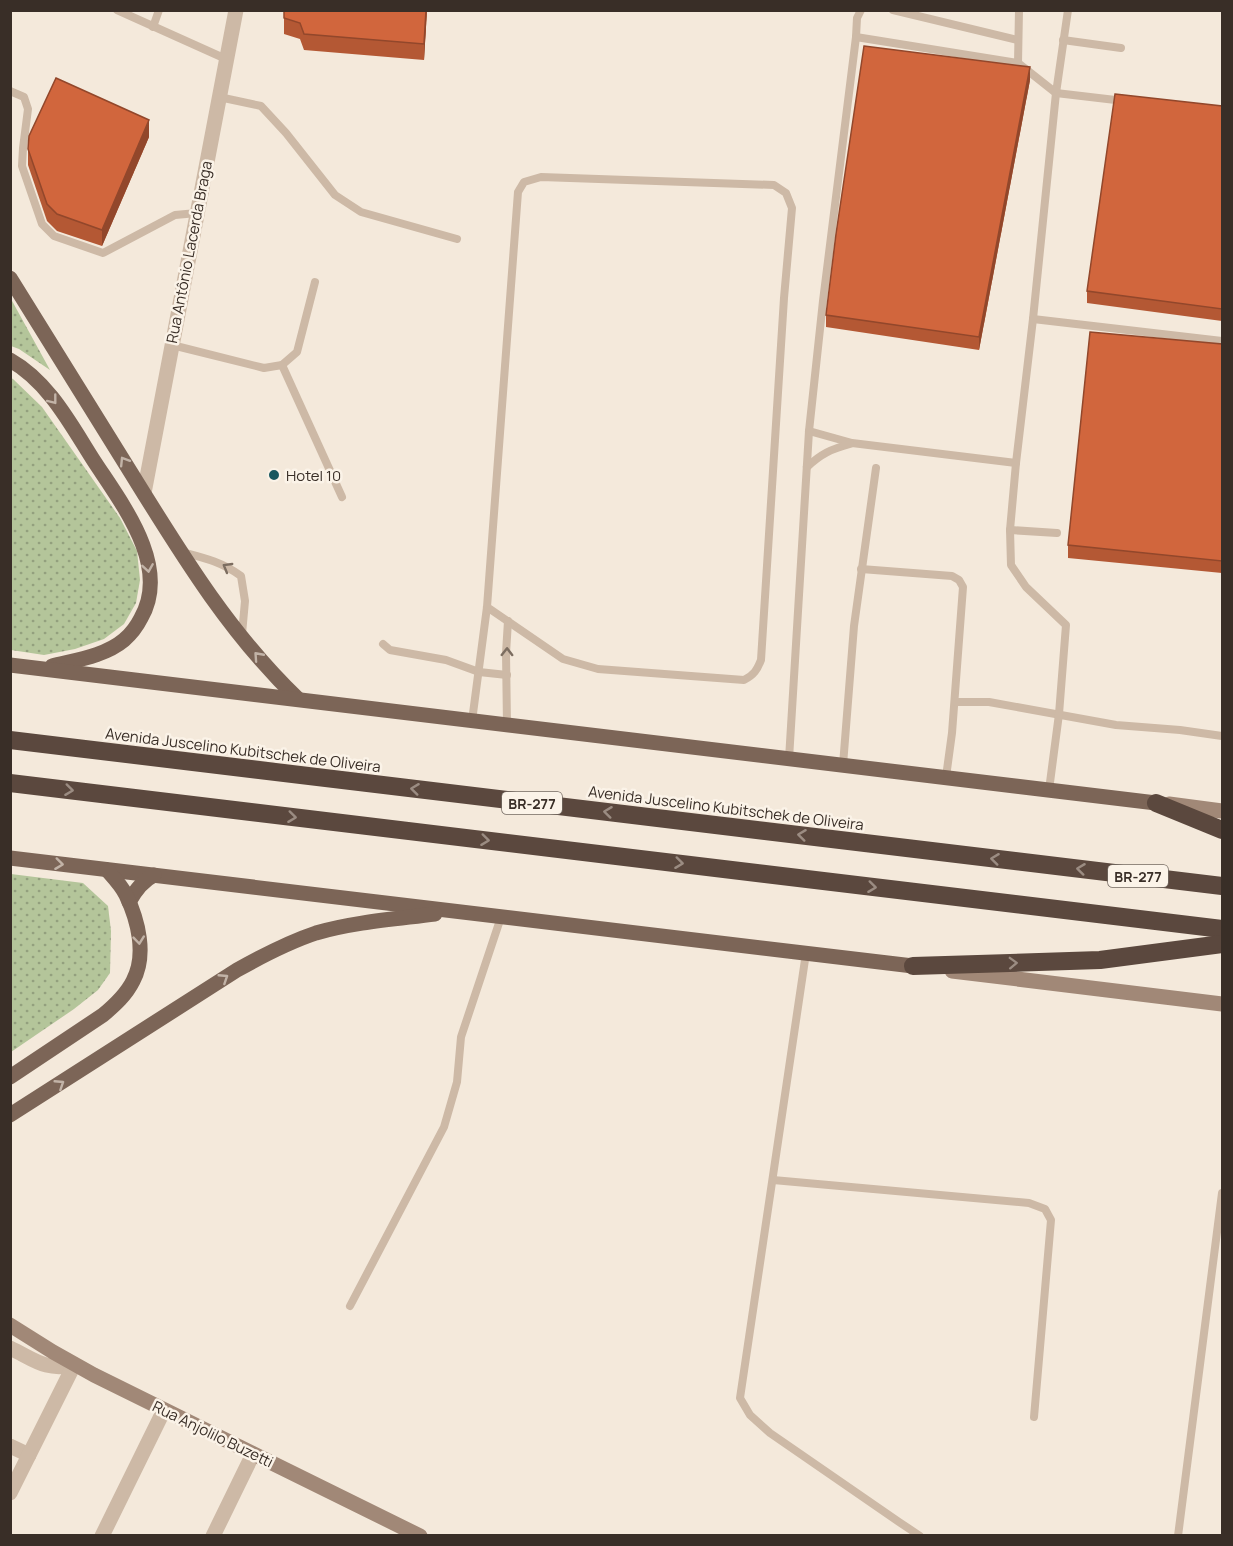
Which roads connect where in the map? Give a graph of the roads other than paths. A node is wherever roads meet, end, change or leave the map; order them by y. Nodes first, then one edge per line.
1 (117, 10) edge
2 (159, 10) edge
3 (236, 10) edge
4 (861, 10) edge
5 (893, 10) edge
6 (1019, 10) edge
7 (1068, 10) edge
8 (153, 27) junction
9 (856, 37) junction
10 (1018, 40) junction
11 (1063, 40) junction
12 (1121, 48) dead end
13 (226, 59) junction
14 (1018, 63) junction
15 (10, 91) edge
16 (1056, 93) junction
17 (219, 97) junction
18 (1133, 102) edge
19 (197, 213) junction
20 (457, 239) dead end
21 (10, 278) edge
22 (315, 282) dead end
23 (1033, 319) junction
24 (1222, 341) edge
25 (172, 345) junction
26 (10, 360) edge
27 (282, 365) junction
28 (809, 431) junction
29 (852, 443) junction
30 (1016, 463) junction
31 (807, 467) junction
32 (876, 468) dead end
33 (144, 493) junction
34 (342, 497) dead end
35 (1010, 530) junction
36 (1057, 533) dead end
37 (180, 551) junction
38 (861, 569) junction
39 (487, 607) junction
40 (508, 621) junction
41 (242, 639) junction
42 (383, 644) dead end
43 (10, 665) edge
44 (41, 669) junction
45 (479, 672) junction
46 (507, 675) junction
47 (298, 699) junction
48 (955, 702) junction
49 (1059, 714) junction
50 (472, 721) junction
51 (507, 725) junction
52 (1222, 736) edge
53 (10, 740) edge
54 (789, 759) junction
55 (843, 765) junction
56 (946, 777) junction
57 (10, 783) edge
58 (1049, 790) junction
59 (1156, 803) junction
60 (1222, 811) edge
61 (1222, 830) edge
62 (10, 858) edge
63 (106, 870) junction
64 (154, 875) junction
65 (1222, 886) edge
66 (129, 902) junction
67 (455, 911) junction
68 (501, 916) junction
69 (1222, 929) edge
70 (1222, 944) edge
71 (806, 953) junction
72 (913, 966) junction
73 (1222, 1004) edge
74 (10, 1077) edge
75 (10, 1115) edge
76 (773, 1180) junction
77 (1222, 1193) edge
78 (350, 1306) dead end
79 (10, 1325) edge
80 (10, 1348) edge
81 (74, 1365) junction
82 (164, 1410) junction
83 (1034, 1417) dead end
84 (10, 1446) edge
85 (253, 1454) junction
86 (29, 1455) junction
87 (10, 1492) edge
88 (102, 1536) edge
89 (213, 1536) edge
90 (420, 1536) edge
91 (920, 1536) edge
92 (1178, 1536) edge

1 - 8 lane
2 - 8 lane
3 - 13 street, Rua Antônio Lacerda Braga
4 - 9 lane
5 - 10 lane
6 - 10 lane
7 - 11 lane
8 - 13 lane
9 - 14 lane
9 - 28 lane
10 - 14 lane
11 - 12 lane
11 - 16 lane
13 - 17 street, Rua Antônio Lacerda Braga
14 - 16 lane
15 - 19 lane
16 - 18 lane
16 - 23 lane
17 - 19 street, Rua Antônio Lacerda Braga
17 - 20 lane
19 - 25 street, Rua Antônio Lacerda Braga
33 -> 21 main road
22 - 27 lane
23 - 24 lane
23 - 30 lane
25 - 27 lane
25 - 33 street, Rua Antônio Lacerda Braga
26 -> 44 main road
27 - 34 lane
28 - 29 lane
28 - 31 lane
29 - 30 lane
29 - 31 lane
30 - 35 lane
31 - 54 lane
32 - 38 lane
33 - 37 main road
35 - 36 lane
35 - 49 lane
37 - 41 main road
41 -> 37 lane
38 - 48 lane
38 - 55 lane
39 - 40 lane
39 - 40 lane
39 - 45 lane
46 -> 40 lane
47 -> 41 main road
42 - 45 lane
43 - 44 main road
44 - 47 main road
45 - 46 lane
45 - 50 lane
46 - 51 lane
47 - 50 main road
48 - 49 lane
48 - 56 lane
49 - 52 lane
49 - 58 lane
50 - 51 main road
51 - 54 main road
65 -> 53 highway, Avenida Juscelino Kubitschek de Oliveira / BR-277
54 - 55 main road
55 - 56 main road
56 - 58 main road
57 -> 69 highway
58 - 59 main road
59 - 60 main road
59 - 61 highway
62 -> 63 main road
63 - 64 main road
63 - 66 main road
64 - 66 main road
64 - 67 main road
66 -> 74 main road
67 - 68 main road
75 -> 67 main road
68 - 71 main road
68 - 78 lane
72 -> 70 highway
71 - 72 main road
71 - 76 lane
72 - 73 main road
76 - 83 lane
76 - 91 lane
77 - 92 lane
79 - 81 main road, Rua Anjolilo Buzetti
80 - 81 street
81 - 82 main road, Rua Anjolilo Buzetti
81 - 86 street
82 - 85 main road, Rua Anjolilo Buzetti
82 - 88 street
84 - 86 street
85 - 89 street
85 - 90 main road, Rua Anjolilo Buzetti
86 - 87 street

